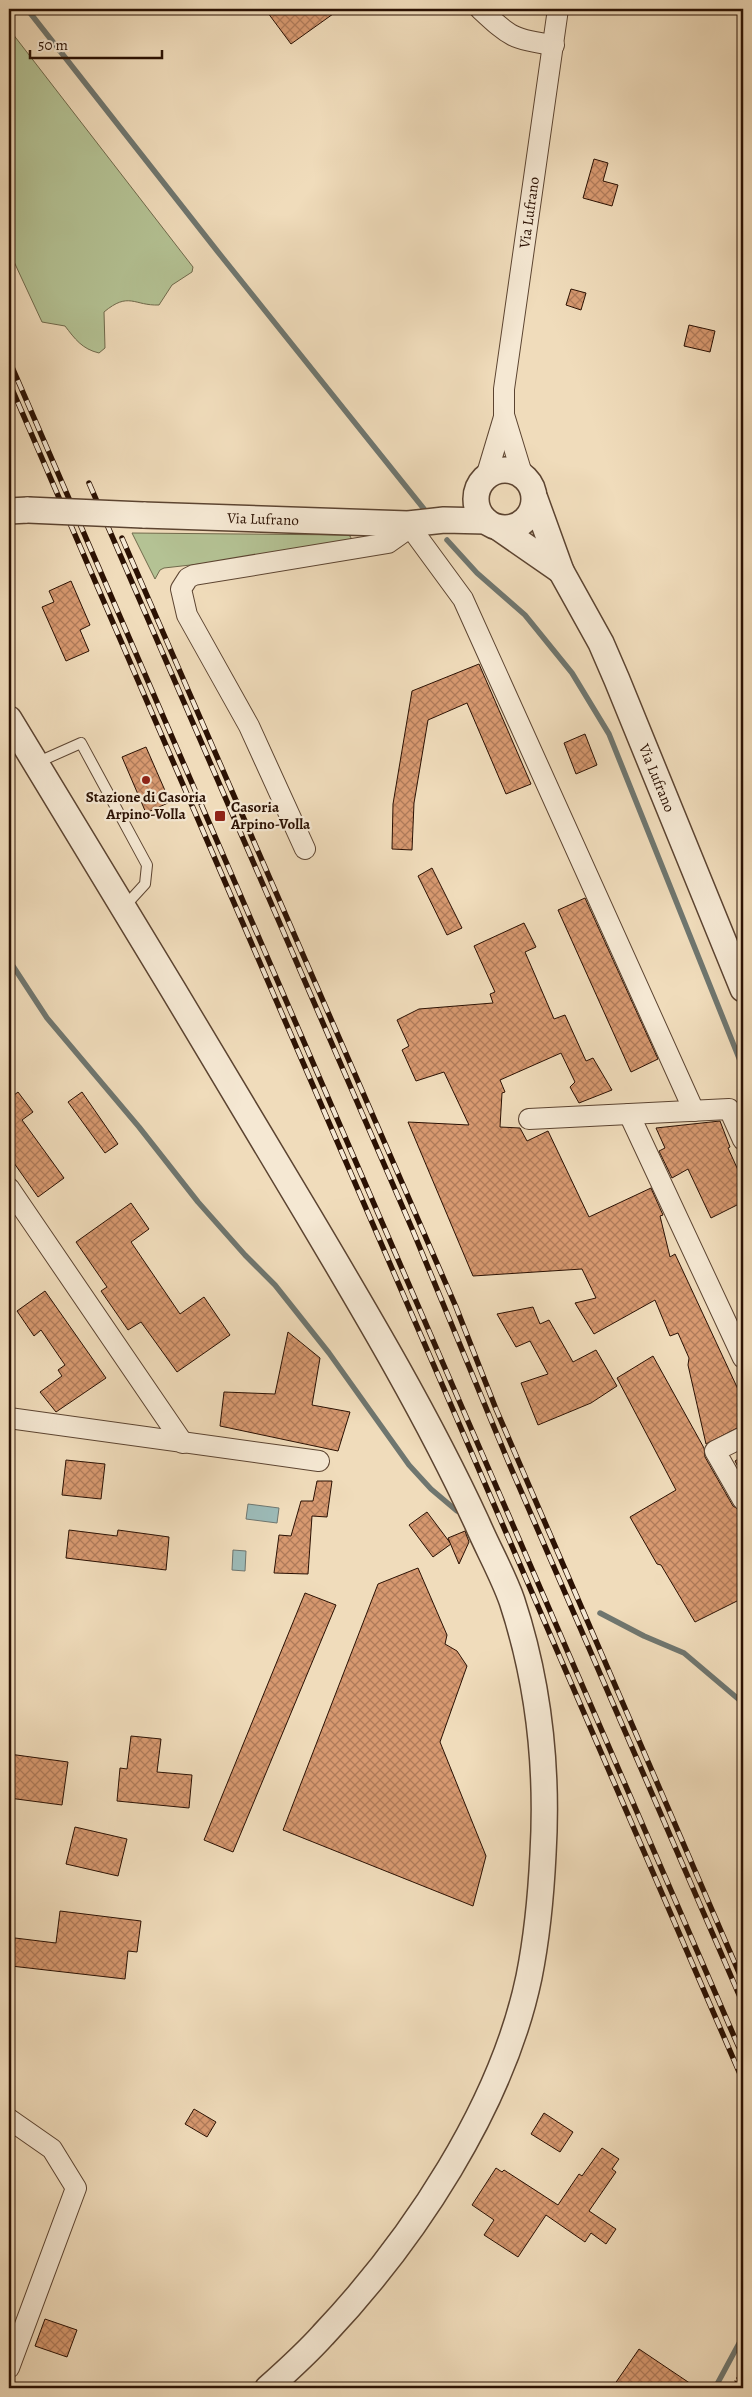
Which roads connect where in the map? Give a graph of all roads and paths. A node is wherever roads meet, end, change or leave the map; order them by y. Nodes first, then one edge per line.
1 (480, 9) edge
2 (558, 9) edge
3 (554, 45) junction
4 (504, 415) junction
5 (522, 474) junction
6 (481, 486) junction
7 (535, 499) junction
8 (18, 510) edge
9 (444, 520) junction
10 (408, 524) junction
11 (492, 524) junction
12 (561, 572) junction
13 (11, 726) edge
14 (36, 763) junction
15 (305, 849) dead end
16 (124, 907) junction
17 (743, 989) edge
18 (694, 1111) junction
19 (629, 1114) junction
20 (529, 1119) dead end
21 (743, 1140) edge
22 (9, 1188) edge
23 (743, 1358) edge
24 (9, 1418) edge
25 (743, 1437) edge
26 (183, 1442) junction
27 (319, 1461) dead end
28 (743, 1500) edge
29 (9, 2119) edge
30 (9, 2368) edge
31 (743, 2369) edge
32 (268, 2388) edge
33 (732, 2388) edge

1 - 3 street
2 - 3 street, Via Lufrano
3 - 4 street, Via Lufrano
4 - 5 street, Via Lufrano
4 - 6 street, Via Lufrano
5 - 6 street
5 - 7 street, Via Lufrano
6 - 9 street
6 - 11 street
7 - 11 street, Via Lufrano
7 - 12 street, Via Lufrano
8 - 10 street, Via Lufrano, bridge
9 - 10 street, Via Lufrano
9 - 11 street, Via Lufrano
10 - 15 street
10 - 18 street
11 - 12 street, Via Lufrano
12 - 17 street, Via Lufrano
13 - 14 street
14 - 16 street
14 - 16 lane
16 - 32 street
18 - 19 street
18 - 21 street
19 - 20 street
19 - 23 street
22 - 26 street
24 - 26 street
25 - 28 street
26 - 27 street
29 - 30 street
31 - 33 path

